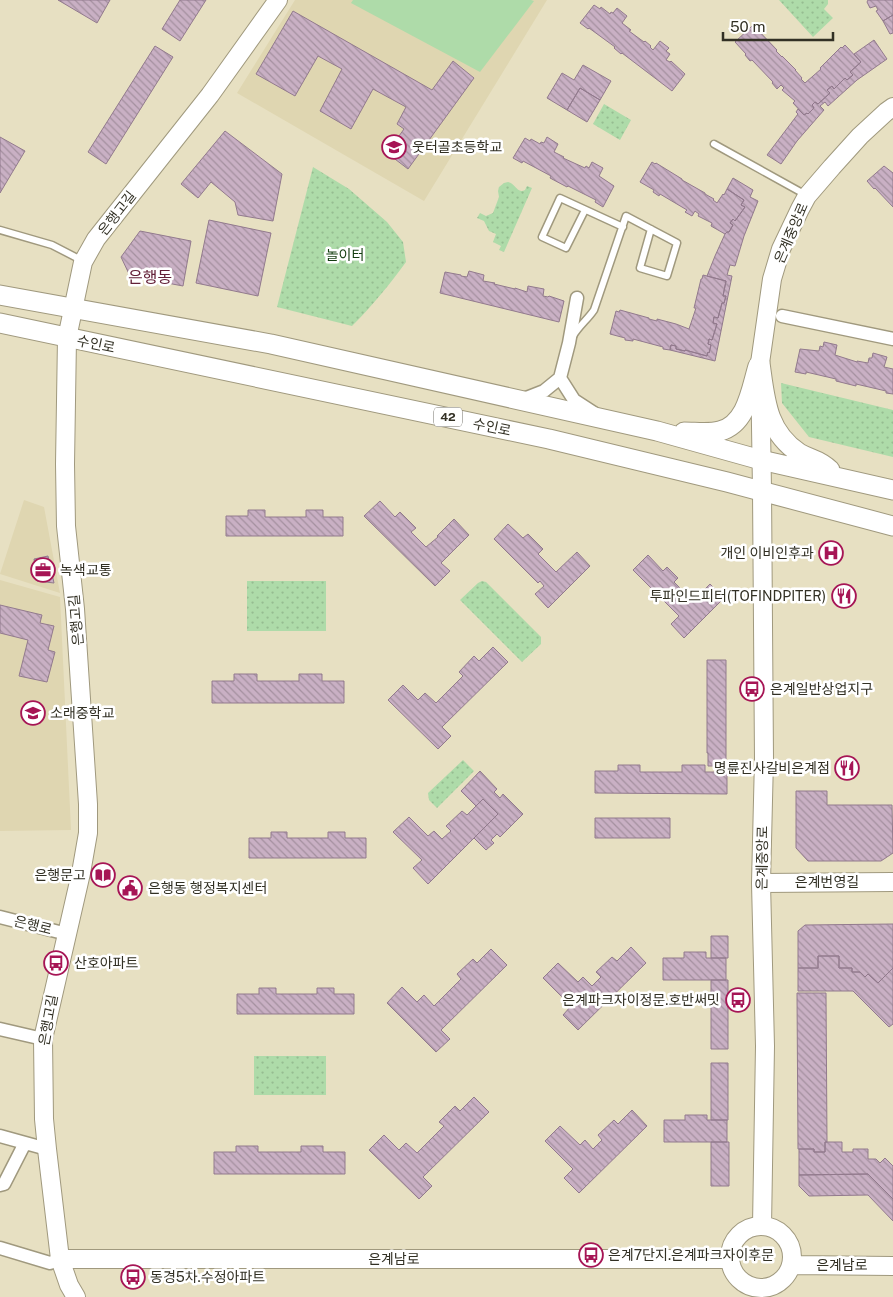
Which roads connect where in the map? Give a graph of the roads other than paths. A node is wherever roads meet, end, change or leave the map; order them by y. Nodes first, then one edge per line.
1 (278, 0) edge
2 (893, 107) edge
3 (714, 144) dead end
4 (807, 196) junction
5 (585, 210) junction
6 (623, 227) junction
7 (651, 229) junction
8 (0, 230) edge
9 (83, 262) junction
10 (0, 295) edge
11 (577, 298) dead end
12 (73, 308) junction
13 (782, 316) dead end
14 (1, 323) edge
15 (67, 338) junction
16 (893, 339) edge
17 (569, 343) junction
18 (760, 363) junction
19 (560, 378) junction
20 (522, 400) junction
21 (600, 418) junction
22 (657, 431) junction
23 (761, 460) junction
24 (838, 477) junction
25 (762, 490) junction
26 (893, 490) edge
27 (893, 526) edge
28 (893, 882) edge
29 (761, 883) junction
30 (0, 917) edge
31 (67, 934) junction
32 (0, 1029) edge
33 (43, 1039) junction
34 (0, 1136) edge
35 (25, 1143) junction
36 (46, 1149) junction
37 (0, 1185) edge
38 (762, 1226) junction
39 (0, 1248) edge
40 (60, 1259) junction
41 (729, 1259) junction
42 (791, 1265) junction
43 (893, 1266) edge
44 (763, 1293) edge
45 (76, 1297) edge

1 - 9 street, 은행고길
2 - 4 street, 은계중앙로
3 - 4 lane
4 - 18 street, 은계중앙로
5 - 5 lane
5 - 6 lane
6 - 7 lane
6 - 17 lane
7 - 7 lane
8 - 9 lane
9 - 12 street, 은행고길
10 - 12 main road, 42
11 - 17 street
12 - 15 street, 은행고길
12 - 20 main road, 42
13 - 16 street
14 - 15 main road, 수인로 / 42
15 - 25 main road, 수인로 / 42
15 - 31 street, 은행고길
17 - 19 street
18 - 22 main road
18 - 23 street, 은계중앙로
18 - 24 main road
19 - 20 street
19 - 21 street
20 - 21 main road, 42
21 - 22 main road, 42
22 - 23 main road, 42
23 - 24 main road, 42
23 - 25 street, 은계중앙로
24 - 26 main road, 42
25 - 27 main road, 수인로 / 42
25 - 29 street, 은계중앙로
28 - 29 street, 은계번영길
29 - 38 street, 은계중앙로
30 - 31 street, 은행로
31 - 33 street, 은행고길
32 - 33 street
33 - 36 street, 은행고길
34 - 35 street
35 - 36 street
35 - 37 street
36 - 40 street, 은행고길
38 - 41 street
38 - 42 street
39 - 40 street
40 - 41 street, 은계남로
40 - 45 street, 은행고길
41 - 44 street
42 - 43 street, 은계남로
42 - 44 street

